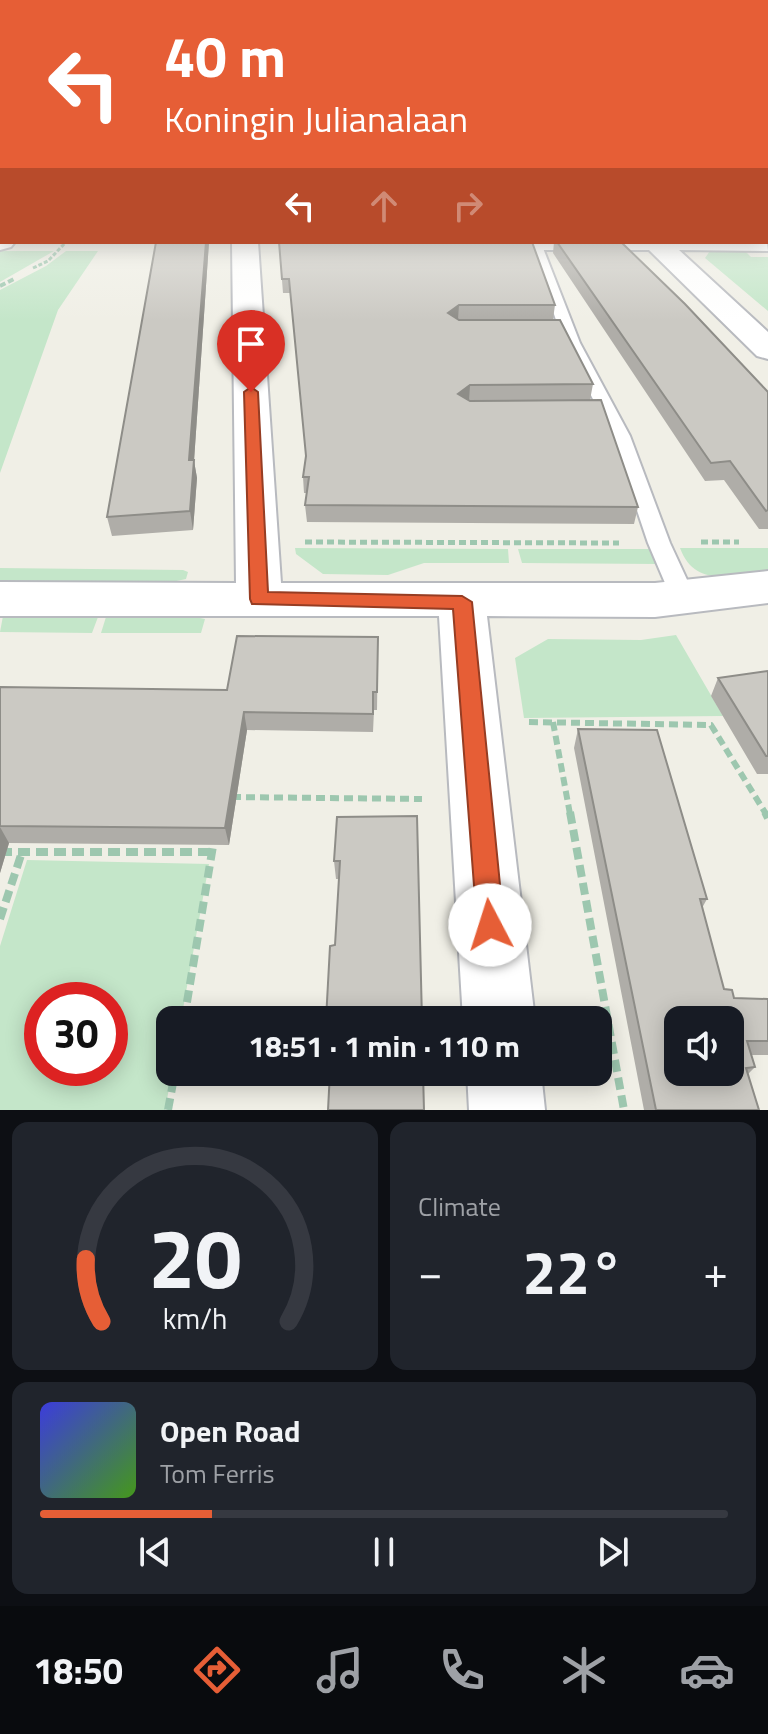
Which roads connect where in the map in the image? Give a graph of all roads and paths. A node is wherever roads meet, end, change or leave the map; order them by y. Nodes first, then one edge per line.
1 (245, 244) edge
2 (535, 244) edge
3 (658, 244) edge
4 (768, 349) edge
5 (257, 541) junction
6 (752, 542) dead end
7 (659, 543) junction
8 (768, 587) edge
9 (683, 597) junction
10 (0, 599) edge
11 (259, 599) junction
12 (462, 602) junction
13 (472, 721) junction
14 (553, 722) junction
15 (222, 797) edge
16 (479, 799) junction
17 (768, 818) edge
18 (217, 824) edge
19 (0, 852) edge
20 (22, 852) junction
21 (212, 852) junction
22 (0, 919) edge
23 (186, 1006) edge
24 (498, 1006) edge
25 (172, 1086) edge
26 (505, 1086) edge
27 (168, 1110) edge
28 (507, 1110) edge
29 (624, 1110) edge

1 - 5 street
2 - 7 lane
3 - 4 street
5 - 7 path
5 - 11 street
6 - 7 path
7 - 9 lane
8 - 9 street
9 - 12 street
10 - 11 street
11 - 12 street
12 - 13 street
13 - 14 path
13 - 16 street
14 - 17 path
14 - 29 path
15 - 16 path
16 - 24 street
18 - 21 path
19 - 20 path
20 - 21 path
20 - 22 path
21 - 23 path
25 - 27 path
26 - 28 street

